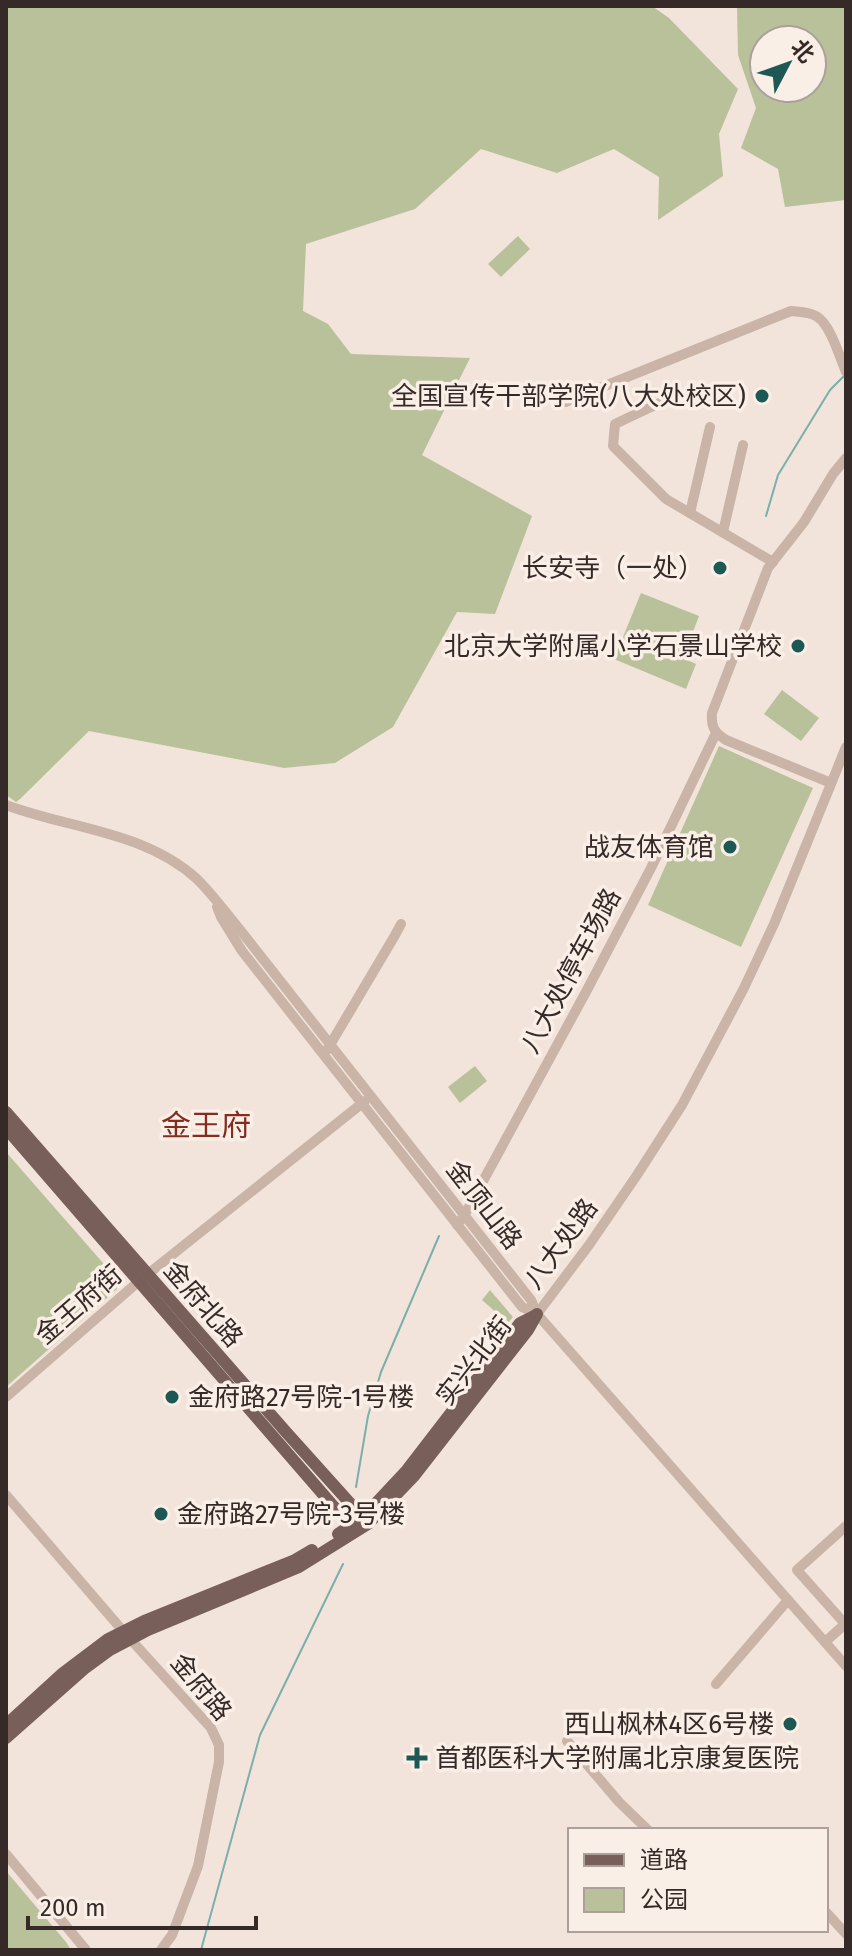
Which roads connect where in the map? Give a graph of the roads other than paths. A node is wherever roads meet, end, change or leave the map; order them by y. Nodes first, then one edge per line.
1 (846, 372) edge
2 (670, 398) dead end
3 (565, 402) dead end
4 (710, 427) dead end
5 (743, 445) dead end
6 (846, 458) edge
7 (690, 513) junction
8 (723, 532) junction
9 (773, 562) junction
10 (716, 733) junction
11 (846, 747) edge
12 (831, 783) junction
13 (6, 805) edge
14 (401, 924) dead end
15 (327, 1050) junction
16 (366, 1101) junction
17 (6, 1112) edge
18 (6, 1128) edge
19 (460, 1220) junction
20 (143, 1278) junction
21 (537, 1314) junction
22 (6, 1397) edge
23 (6, 1495) edge
24 (366, 1520) junction
25 (846, 1526) edge
26 (354, 1529) junction
27 (788, 1600) junction
28 (842, 1614) edge
29 (846, 1624) edge
30 (127, 1635) junction
31 (825, 1642) junction
32 (846, 1666) edge
33 (716, 1684) dead end
34 (6, 1725) edge
35 (6, 1738) edge
36 (567, 1741) dead end
37 (646, 1828) edge
38 (6, 1854) edge
39 (828, 1914) edge
40 (846, 1934) edge
41 (86, 1950) edge
42 (161, 1950) edge

1 - 3 street
2 - 7 street
4 - 7 street
5 - 8 street
6 - 9 street, 八大处停车场路
7 - 8 street
8 - 9 street
9 - 10 street, 八大处停车场路
10 - 12 street
10 - 19 street, 八大处停车场路
11 - 12 street, 八大处路
12 - 21 street, 八大处路
13 - 15 street, 金顶山路
14 - 15 street
15 - 16 street, 金顶山路
16 - 19 street, 金顶山路
16 - 20 street, 金王府街
17 - 20 main road, 金府北路
18 - 20 main road, 金府北路
19 - 21 street, 金顶山路
20 - 22 street, 金王府街
20 - 24 main road, 金府北路
20 - 26 main road, 金府北路
21 - 24 main road, 实兴北街
21 - 27 street, 八大处路
23 - 30 street, 金府路
24 - 26 main road, 实兴北街
25 - 28 street
26 - 30 main road, 实兴北街
27 - 31 street, 八大处路
27 - 33 street
28 - 29 street
29 - 31 street
30 - 34 main road, 实兴北街
30 - 35 main road, 实兴北街
30 - 42 street, 金府路
31 - 32 street, 八大处路
36 - 37 street
38 - 41 street
39 - 40 street

